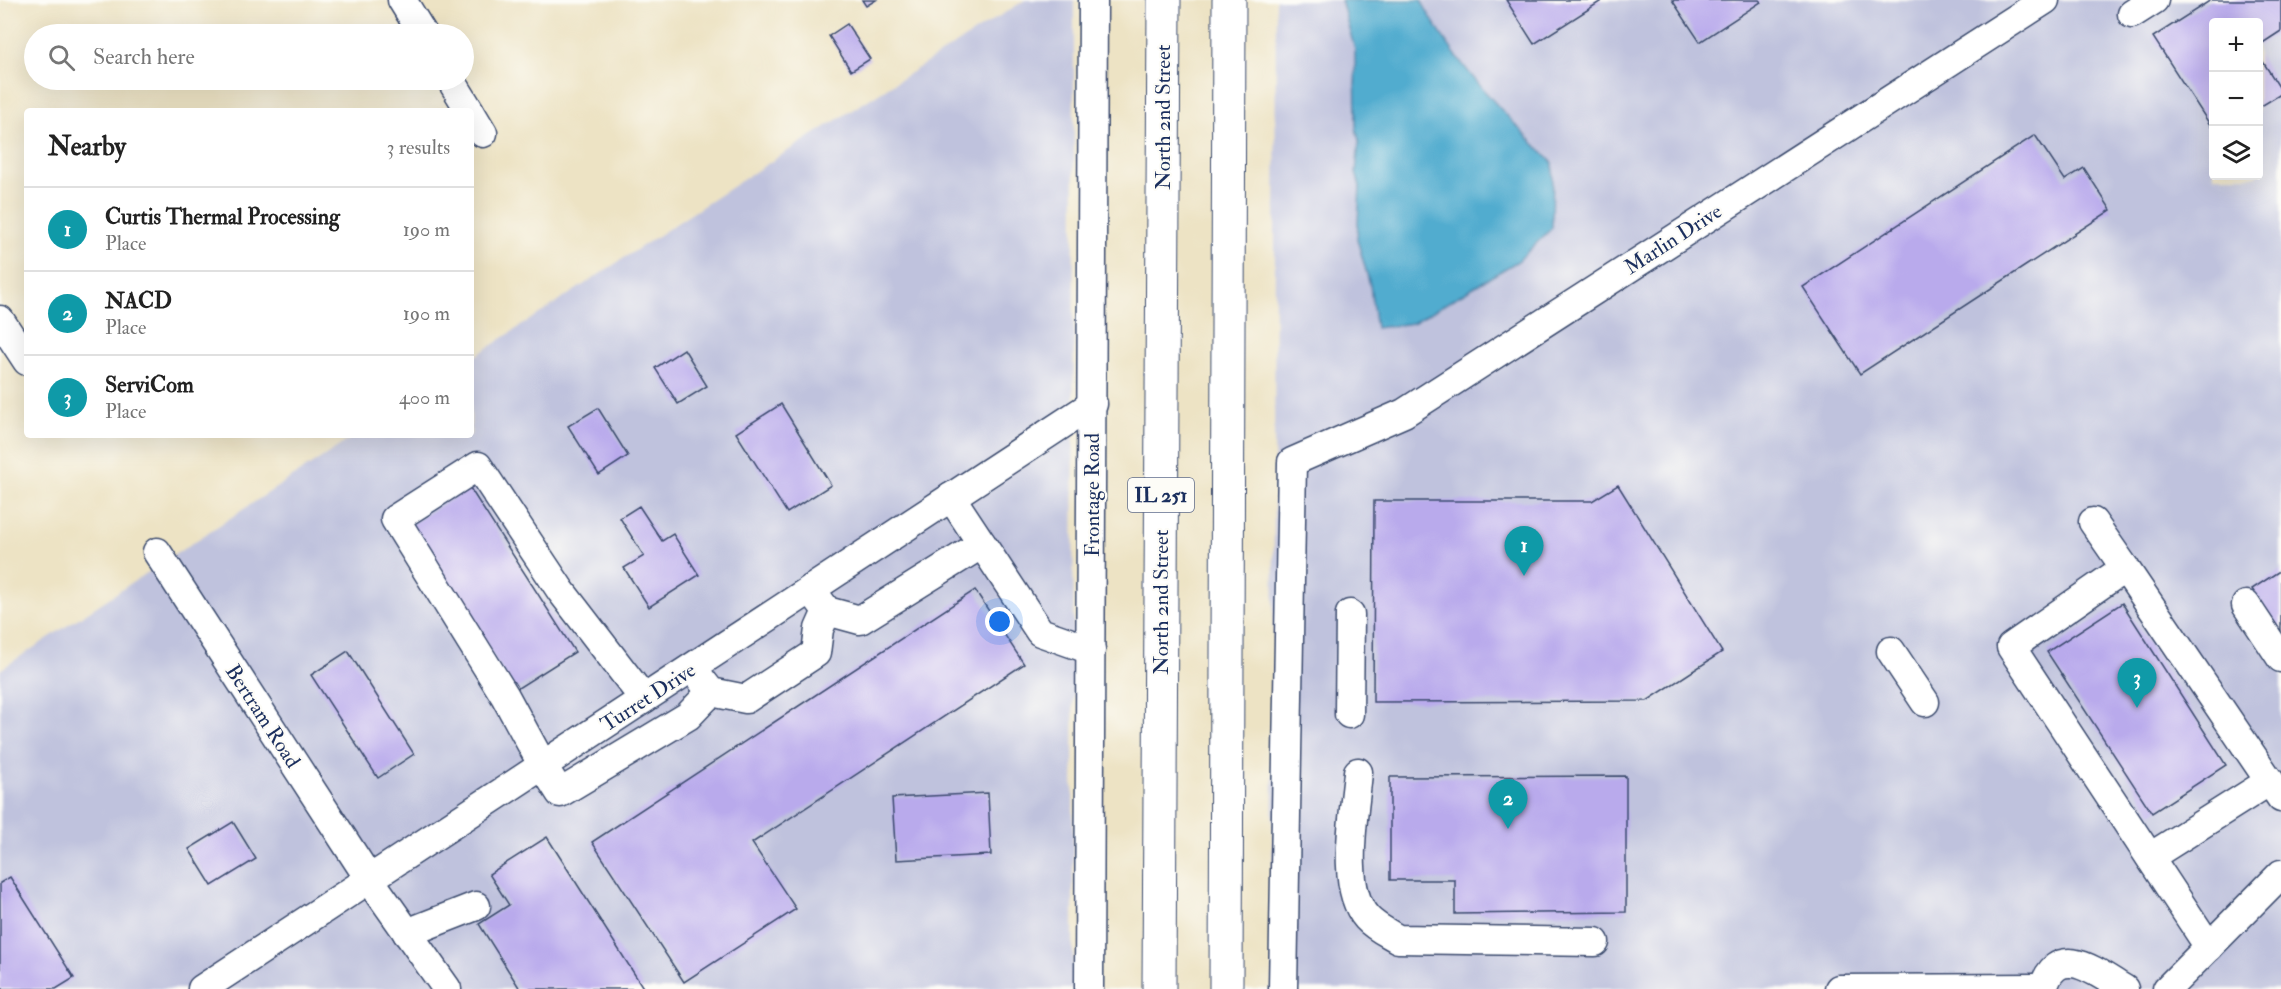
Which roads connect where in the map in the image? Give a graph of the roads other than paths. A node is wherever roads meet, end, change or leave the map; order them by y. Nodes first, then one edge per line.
1 (402, 0) edge
2 (1093, 0) edge
3 (1164, 0) edge
4 (1229, 0) edge
5 (2045, 0) edge
6 (417, 24) edge
7 (457, 90) edge
8 (468, 108) edge
9 (0, 320) edge
10 (24, 356) edge
11 (1093, 404) junction
12 (951, 497) junction
13 (2093, 522) dead end
14 (982, 544) junction
15 (157, 552) dead end
16 (2125, 568) junction
17 (819, 600) junction
18 (2246, 605) dead end
19 (1350, 614) dead end
20 (1091, 650) junction
21 (1891, 651) dead end
22 (2281, 658) edge
23 (692, 668) junction
24 (711, 692) junction
25 (644, 699) junction
26 (1925, 702) dead end
27 (1349, 714) dead end
28 (543, 766) junction
29 (1358, 772) dead end
30 (2275, 790) edge
31 (2150, 857) junction
32 (2281, 874) edge
33 (370, 880) junction
34 (476, 906) dead end
35 (407, 933) junction
36 (1595, 942) dead end
37 (2209, 947) junction
38 (202, 989) edge
39 (447, 989) edge
40 (1089, 989) edge
41 (1159, 989) edge
42 (1226, 989) edge
43 (1283, 989) edge
44 (1839, 989) edge
45 (2043, 989) edge
46 (2124, 989) edge
47 (2167, 989) edge

1 - 6 street
2 - 11 street, Frontage Road
3 - 41 main road, North 2nd Street / IL 251
4 - 42 main road
5 - 43 street, Marlin Drive
7 - 8 street
9 - 10 street
11 - 12 street, Turret Drive
11 - 20 street, Frontage Road
12 - 14 street
12 - 17 street, Turret Drive
13 - 16 street
14 - 17 street
14 - 20 street
15 - 33 street, Bertram Road
16 - 30 street
16 - 31 street
17 - 23 street, Turret Drive
17 - 24 street
18 - 22 street
19 - 27 street
20 - 40 street, Frontage Road
21 - 26 street
23 - 24 street
23 - 25 street, Turret Drive
24 - 28 street
25 - 28 street, Turret Drive
25 - 28 street
28 - 33 street, Turret Drive
29 - 36 street
30 - 31 street
31 - 37 street
32 - 37 street
33 - 35 street, Bertram Road
33 - 38 street, Turret Drive
34 - 35 street
35 - 39 street, Bertram Road
37 - 47 street
44 - 45 street
45 - 46 street

